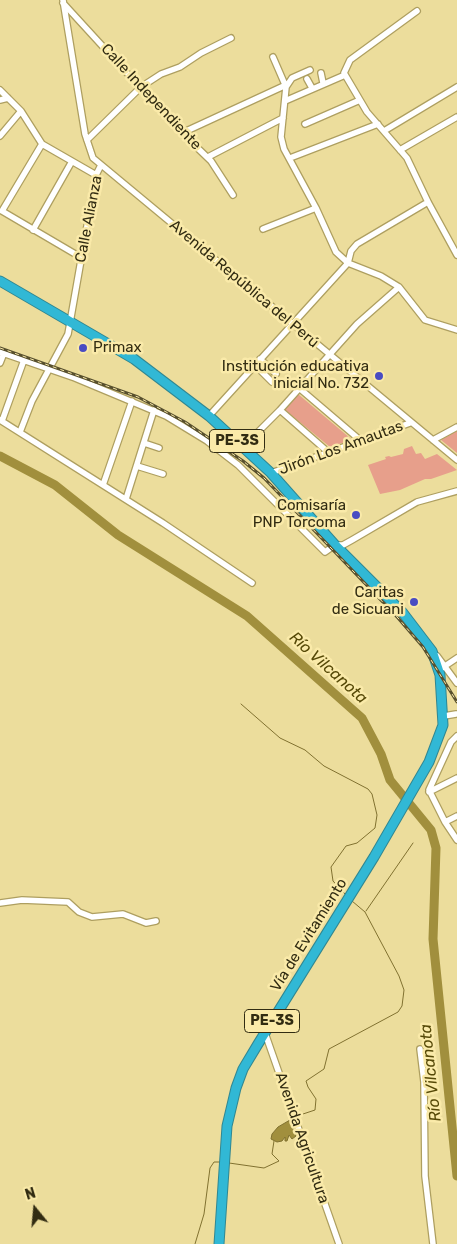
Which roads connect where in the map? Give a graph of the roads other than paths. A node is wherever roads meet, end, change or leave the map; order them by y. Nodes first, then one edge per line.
1 (63, 2) edge
2 (417, 11) dead end
3 (231, 38) dead end
4 (273, 58) dead end
5 (310, 70) dead end
6 (321, 73) dead end
7 (345, 76) junction
8 (307, 79) dead end
9 (324, 83) junction
10 (141, 86) junction
11 (286, 86) junction
12 (457, 87) edge
13 (312, 88) junction
14 (0, 90) edge
15 (8, 98) junction
16 (0, 100) edge
17 (360, 100) junction
18 (285, 101) junction
19 (21, 111) junction
20 (457, 117) edge
21 (283, 118) junction
22 (305, 124) dead end
23 (378, 124) junction
24 (384, 132) junction
25 (182, 133) junction
26 (0, 136) edge
27 (87, 140) junction
28 (42, 144) junction
29 (400, 150) junction
30 (208, 157) junction
31 (290, 158) junction
32 (71, 163) junction
33 (101, 165) junction
34 (96, 175) junction
35 (233, 195) dead end
36 (428, 202) junction
37 (316, 208) junction
38 (263, 229) dead end
39 (33, 230) junction
40 (457, 255) edge
41 (82, 258) junction
42 (348, 263) junction
43 (0, 281) edge
44 (399, 287) junction
45 (70, 322) junction
46 (293, 323) junction
47 (457, 329) edge
48 (2, 352) edge
49 (329, 355) junction
50 (260, 359) junction
51 (24, 360) junction
52 (0, 363) edge
53 (255, 365) junction
54 (48, 369) junction
55 (276, 374) dead end
56 (272, 382) dead end
57 (299, 388) junction
58 (132, 401) junction
59 (154, 410) junction
60 (280, 410) junction
61 (209, 416) junction
62 (1, 420) edge
63 (410, 423) junction
64 (457, 427) edge
65 (20, 432) junction
66 (360, 440) junction
67 (433, 440) junction
68 (144, 443) junction
69 (243, 447) junction
70 (159, 448) dead end
71 (328, 452) junction
72 (457, 460) edge
73 (137, 466) junction
74 (271, 473) junction
75 (163, 474) dead end
76 (103, 485) junction
77 (457, 491) edge
78 (126, 500) junction
79 (335, 545) junction
80 (252, 583) dead end
81 (457, 658) edge
82 (442, 669) junction
83 (457, 683) edge
84 (457, 715) edge
85 (444, 716) junction
86 (457, 736) edge
87 (457, 778) edge
88 (430, 792) junction
89 (457, 816) edge
90 (445, 822) junction
91 (457, 840) edge
92 (0, 903) edge
93 (156, 921) dead end
94 (265, 1033) junction
95 (420, 1048) dead end
96 (219, 1244) edge
97 (339, 1244) edge
98 (433, 1244) edge

1 - 10 street, Calle Independiente
1 - 27 street, Calle Alianza
2 - 7 street
3 - 10 street
4 - 11 street
5 - 11 street
6 - 9 street
7 - 9 street
7 - 17 street
8 - 13 street
9 - 13 street
10 - 25 street, Calle Independiente
10 - 27 street
11 - 18 street
11 - 25 street
12 - 24 street
13 - 18 street
14 - 15 street
15 - 16 street
15 - 19 street
17 - 22 street
17 - 23 street
18 - 21 street
19 - 26 street
19 - 28 street
20 - 29 street
21 - 30 street
21 - 31 street
23 - 24 street
23 - 31 street
24 - 29 street
25 - 30 street, Calle Independiente
27 - 33 street, Calle Alianza
28 - 32 street
28 - 39 street
29 - 36 street
30 - 35 street, Calle Independiente
31 - 37 street
32 - 34 street
32 - 39 street
33 - 34 street, Calle Alianza
33 - 46 street, Avenida República del Perú
34 - 41 street, Calle Alianza
36 - 40 street
36 - 42 street
37 - 38 street
37 - 42 street
39 - 41 street
41 - 45 street, Calle Alianza
42 - 44 street
42 - 46 street
43 - 45 highway, PE-3S
44 - 47 street
44 - 49 street
45 - 54 street, Calle Alianza
45 - 61 highway, PE-3S
46 - 49 street, Avenida República del Perú
46 - 50 street
48 - 51 street
48 - 52 street
49 - 57 street
49 - 63 street, Avenida República del Perú
50 - 53 street
50 - 55 street
51 - 54 street
51 - 62 street
53 - 56 street
53 - 61 street
54 - 58 street
54 - 65 street, Calle Alianza
57 - 60 street
57 - 66 street
58 - 59 street
58 - 76 street
59 - 68 street
59 - 79 street
60 - 69 street
60 - 71 street
61 - 69 highway, PE-3S
62 - 65 street
63 - 66 street, Jirón Los Amautas
63 - 67 street, Avenida República del Perú
64 - 67 street
65 - 76 street
66 - 71 street, Jirón Los Amautas
67 - 72 street, Avenida República del Perú
68 - 70 street
68 - 73 street
69 - 74 highway, PE-3S
71 - 74 street, Jirón Los Amautas
73 - 75 street
73 - 78 street
74 - 79 highway, PE-3S
76 - 78 street
77 - 79 street
78 - 80 street
79 - 82 highway, Vía de Evitamiento / PE-3S
81 - 82 street
82 - 83 street
82 - 85 highway, Vía de Evitamiento / PE-3S
84 - 85 street
85 - 94 highway, Vía de Evitamiento / PE-3S
86 - 88 street
87 - 88 street
88 - 90 street
89 - 90 street
90 - 91 street
92 - 93 street
94 - 96 highway, Vía de Evitamiento / PE-3S
94 - 97 street, Avenida Agricultura
95 - 98 street

